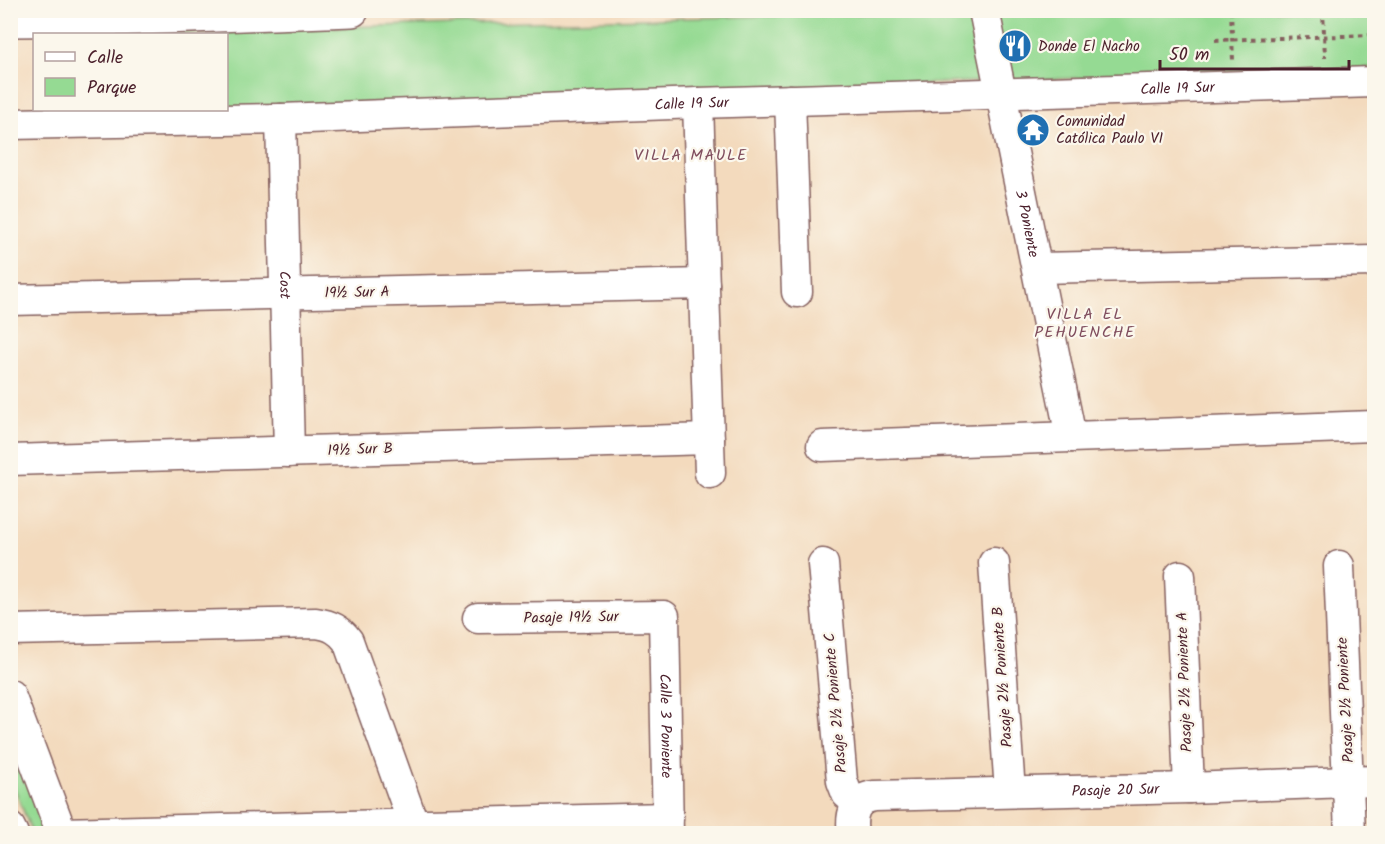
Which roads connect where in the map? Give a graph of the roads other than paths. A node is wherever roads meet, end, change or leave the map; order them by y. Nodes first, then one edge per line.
1 (352, 10) edge
2 (984, 10) edge
3 (112, 15) edge
4 (10, 20) edge
5 (1374, 82) edge
6 (1002, 94) junction
7 (790, 100) junction
8 (698, 103) junction
9 (281, 119) junction
10 (10, 124) edge
11 (1374, 261) edge
12 (1037, 268) junction
13 (704, 284) junction
14 (797, 292) dead end
15 (285, 293) junction
16 (10, 300) edge
17 (1374, 426) edge
18 (1071, 437) junction
19 (709, 439) junction
20 (822, 446) dead end
21 (289, 452) junction
22 (10, 460) edge
23 (710, 473) dead end
24 (994, 563) dead end
25 (823, 564) dead end
26 (1339, 566) dead end
27 (1180, 576) dead end
28 (664, 616) joint
29 (478, 618) dead end
30 (10, 630) edge
31 (10, 695) edge
32 (1362, 781) edge
33 (1189, 788) junction
34 (1010, 792) junction
35 (858, 804) junction
36 (668, 826) edge
37 (10, 828) edge
38 (415, 828) edge
39 (61, 833) edge
40 (13, 834) edge
41 (853, 834) edge
42 (1350, 834) edge

1 - 3 main road
2 - 6 street, 3 Poniente
3 - 4 main road
5 - 6 street, Calle 19 Sur
6 - 7 street, Calle 19 Sur
6 - 12 street, 3 Poniente
7 - 8 street, Calle 19 Sur
7 - 14 street
8 - 9 street, Calle 19 Sur
8 - 13 street
9 - 10 street, Calle 19 Sur
9 - 15 street, Cost
11 - 12 street
12 - 18 street, 3 Poniente
13 - 15 street, 19½ Sur A
13 - 19 street
15 - 16 street, 19½ Sur A
15 - 21 street, Cost
17 - 18 street
18 - 20 street
19 - 21 street, 19½ Sur B
19 - 23 street
21 - 22 street, 19½ Sur B
24 - 34 street, Pasaje 2½ Poniente B
25 - 35 street, Pasaje 2½ Poniente C
26 - 32 street, Pasaje 2½ Poniente
27 - 33 street, Pasaje 2½ Poniente A
28 - 29 street, Pasaje 19½ Sur
28 - 36 street, Calle 3 Poniente
30 - 38 street
31 - 39 street
32 - 33 street, Pasaje 20 Sur
32 - 42 street, Pasaje 2½ Poniente
33 - 34 street, Pasaje 20 Sur
34 - 35 street, Pasaje 20 Sur
35 - 41 street
36 - 38 street
37 - 40 street
38 - 39 street

